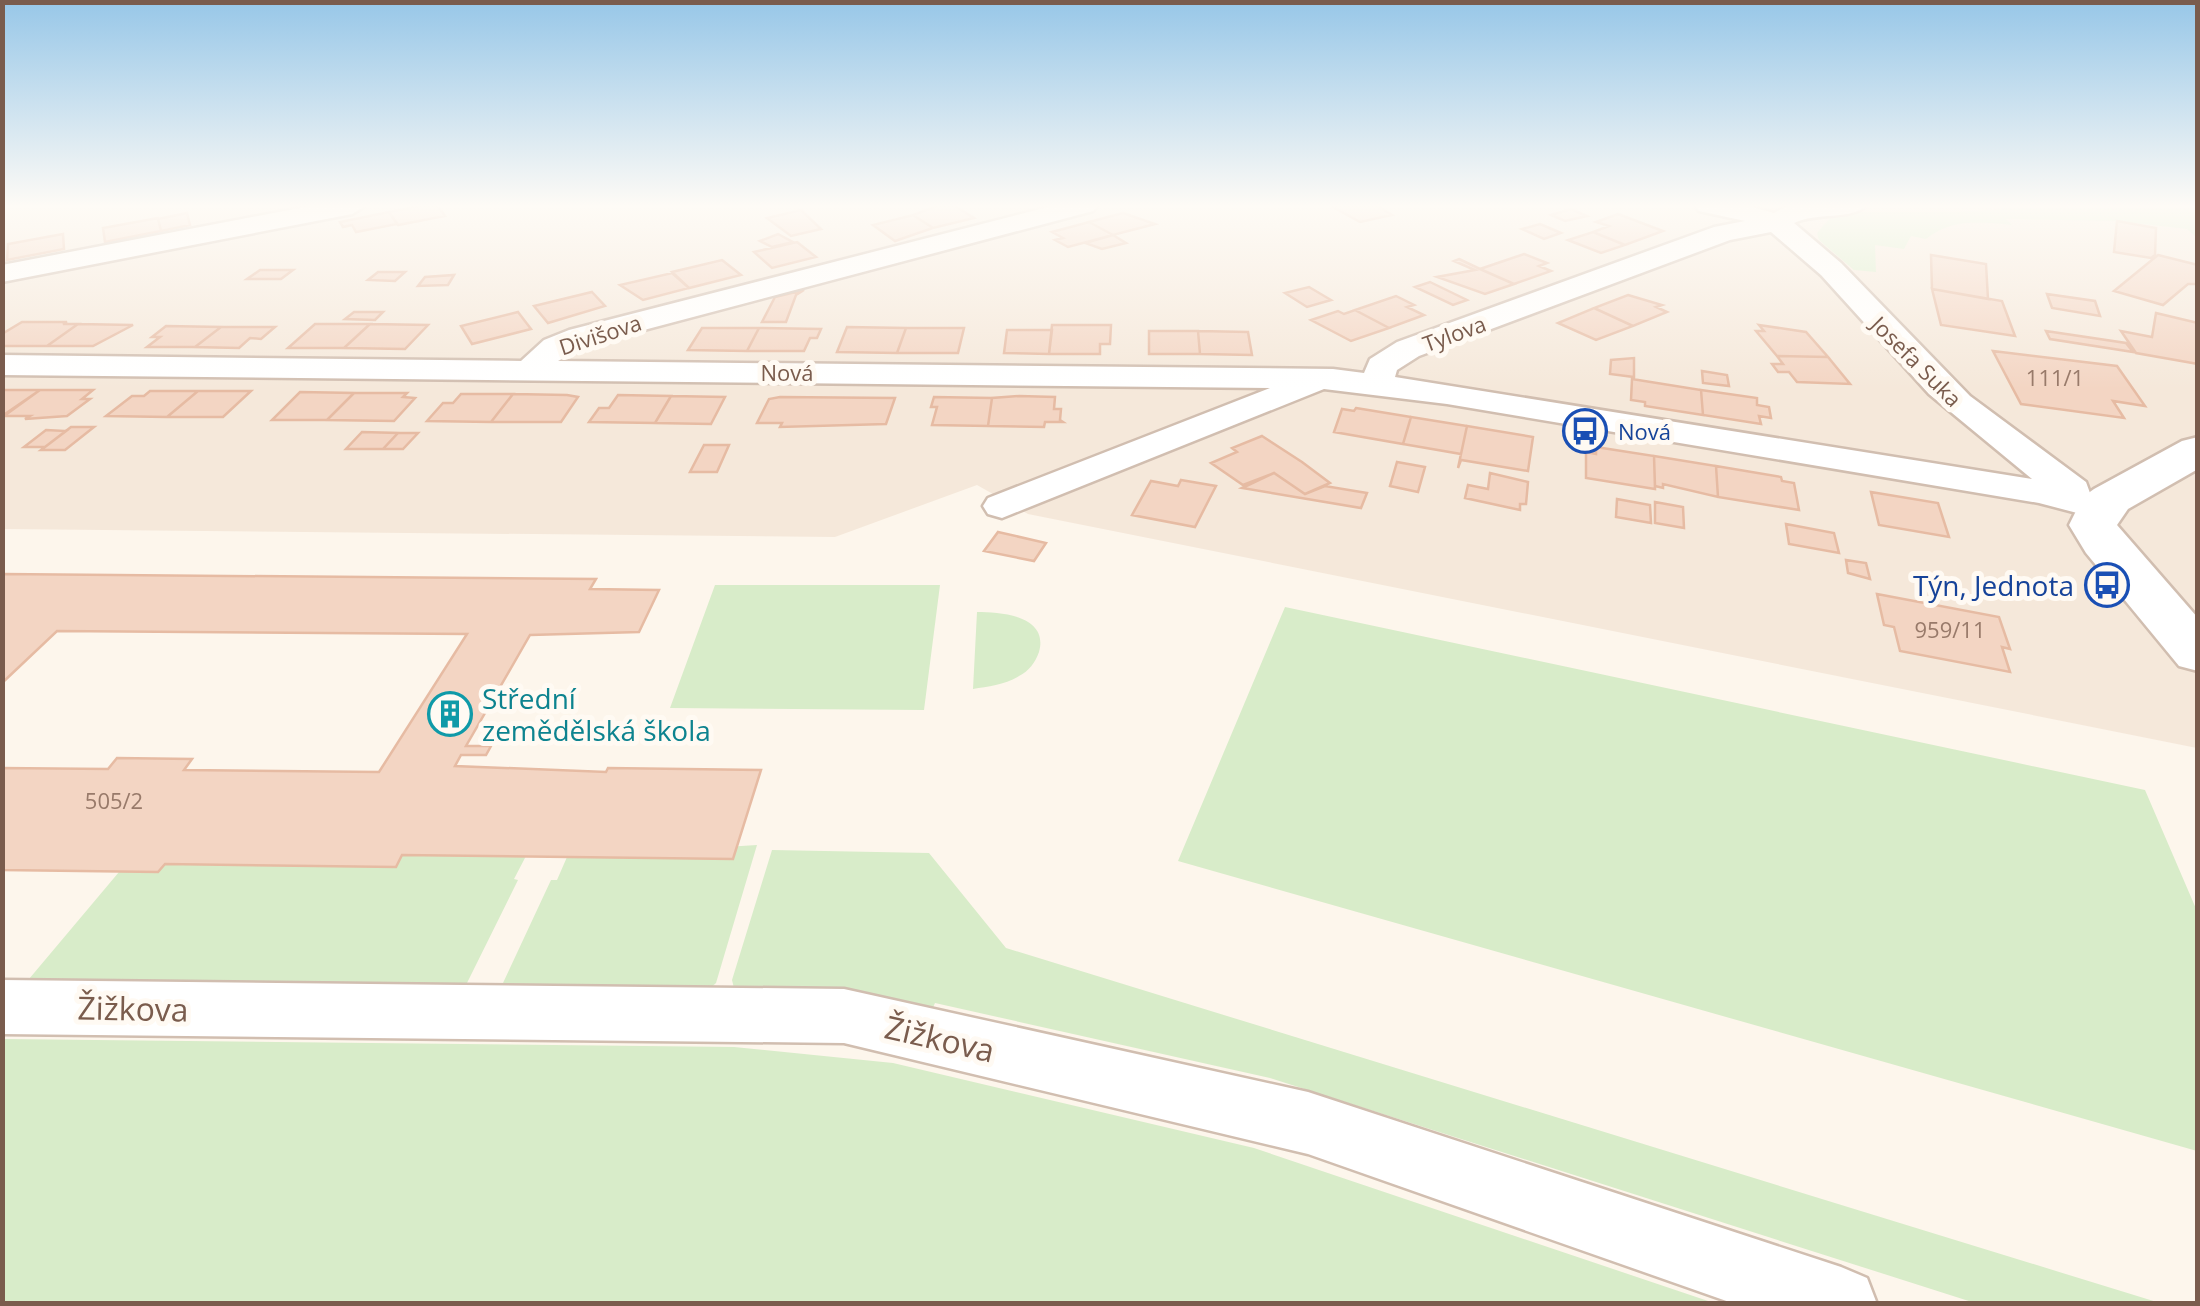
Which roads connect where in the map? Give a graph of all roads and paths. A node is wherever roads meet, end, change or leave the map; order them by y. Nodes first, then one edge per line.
1 (38, 267) edge
2 (850, 267) edge
3 (1631, 267) edge
4 (1826, 267) edge
5 (2, 274) edge
6 (2, 366) edge
7 (530, 370) junction
8 (1322, 378) junction
9 (1377, 384) junction
10 (2198, 450) edge
11 (1002, 506) dead end
12 (2100, 507) junction
13 (2198, 652) edge
14 (2, 1007) edge
15 (1841, 1304) edge

1 - 5 street
2 - 7 street, Divišova
3 - 9 street, Tylova
4 - 12 street, Josefa Suka
6 - 7 street, Nová
7 - 8 street, Nová
8 - 9 street, Nová
8 - 11 street
9 - 12 street, Nová
10 - 12 street
12 - 13 street
14 - 15 street, Žižkova

